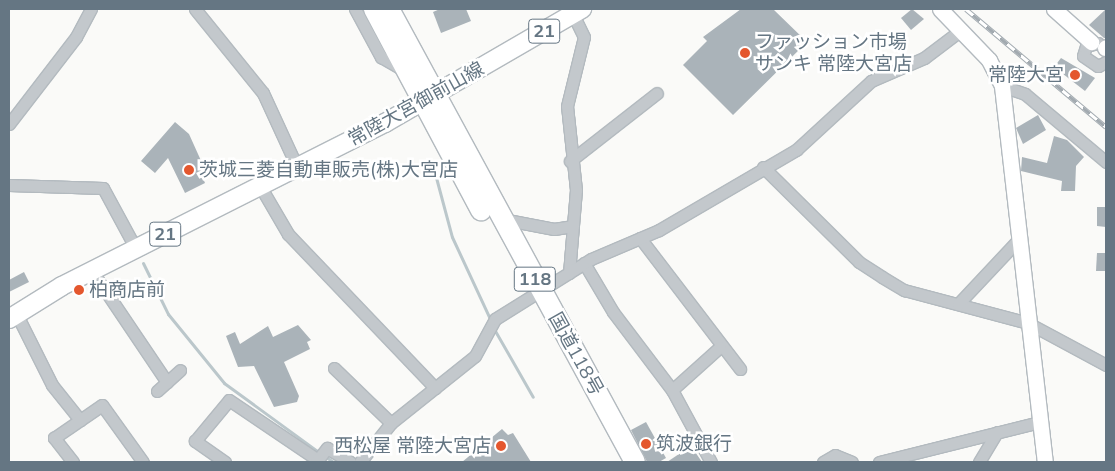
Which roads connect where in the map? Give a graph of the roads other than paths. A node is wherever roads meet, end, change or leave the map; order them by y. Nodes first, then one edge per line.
1 (91, 9) edge
2 (195, 9) edge
3 (355, 9) edge
4 (386, 9) edge
5 (940, 9) edge
6 (1054, 9) edge
7 (577, 11) edge
8 (961, 30) junction
9 (1103, 50) edge
10 (405, 71) junction
11 (1002, 86) junction
12 (657, 93) dead end
13 (429, 99) junction
14 (9, 124) edge
15 (570, 161) junction
16 (1106, 162) edge
17 (297, 167) junction
18 (763, 167) junction
19 (9, 185) edge
20 (260, 186) junction
21 (502, 219) junction
22 (573, 226) junction
23 (640, 238) junction
24 (1019, 238) junction
25 (136, 248) junction
26 (584, 264) junction
27 (92, 271) junction
28 (569, 273) junction
29 (536, 295) junction
30 (958, 304) junction
31 (13, 316) edge
32 (1028, 323) junction
33 (720, 348) junction
34 (1106, 364) edge
35 (334, 368) dead end
36 (740, 369) dead end
37 (180, 370) dead end
38 (167, 382) junction
39 (435, 388) junction
40 (672, 390) junction
41 (158, 391) dead end
42 (80, 420) junction
43 (1040, 422) junction
44 (391, 423) junction
45 (997, 432) junction
46 (140, 459) edge
47 (317, 461) edge
48 (72, 462) edge
49 (128, 462) edge
50 (225, 462) edge
51 (350, 462) edge
52 (360, 462) edge
53 (620, 462) edge
54 (635, 462) edge
55 (711, 462) edge
56 (822, 462) edge
57 (852, 462) edge
58 (879, 462) edge
59 (979, 462) edge
60 (1045, 462) edge

1 - 14 street
2 - 17 street
3 - 10 street
4 - 10 highway, 国道118号 / 118
4 - 13 highway, 国道118号 / 118
5 - 8 street
6 - 9 street
7 - 13 main road, 常陸大宮御前山線 / 21
7 - 15 street
8 - 11 street
8 - 18 street
10 - 13 highway, 国道118号 / 118
11 - 16 street
11 - 24 street
12 - 15 street
13 - 17 main road, 常陸大宮御前山線 / 21
13 - 21 highway, 国道118号 / 118
13 - 29 highway, 国道118号 / 118
15 - 22 street
17 - 20 main road, 常陸大宮御前山線 / 21
18 - 23 street
18 - 30 street
19 - 25 street
20 - 25 main road, 常陸大宮御前山線 / 21
20 - 39 street
21 - 22 street
21 - 29 highway, 国道118号 / 118
22 - 28 street
23 - 26 street
23 - 33 street
24 - 30 street
24 - 32 street
25 - 27 main road, 常陸大宮御前山線 / 21
26 - 28 street
26 - 40 street
27 - 31 main road, 常陸大宮御前山線 / 21
27 - 38 street
28 - 29 street
29 - 39 street
29 - 53 highway, 国道118号 / 118
29 - 54 highway, 国道118号 / 118
30 - 32 street
31 - 42 street
32 - 34 street
32 - 43 street
33 - 36 street
33 - 40 street
35 - 44 street
37 - 38 street
38 - 41 street
39 - 44 street
40 - 55 street
42 - 46 street
42 - 48 street
43 - 45 street
43 - 60 street
44 - 52 street
45 - 58 street
45 - 59 street
46 - 49 street
47 - 50 street
47 - 51 street
56 - 57 street

